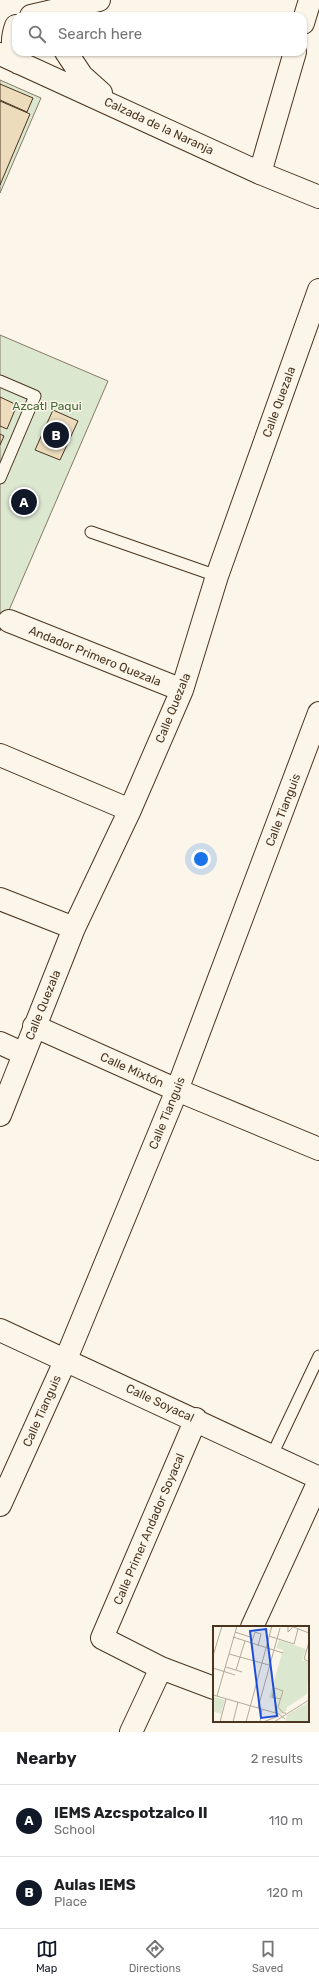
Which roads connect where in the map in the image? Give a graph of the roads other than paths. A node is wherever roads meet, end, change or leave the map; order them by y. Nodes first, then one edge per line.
1 (99, 0) edge
2 (310, 0) edge
3 (53, 12) edge
4 (306, 12) edge
5 (0, 16) edge
6 (12, 18) edge
7 (69, 56) edge
8 (294, 56) edge
9 (10, 59) edge
10 (114, 105) junction
11 (260, 173) junction
12 (319, 198) edge
13 (319, 290) edge
14 (0, 381) edge
15 (0, 478) edge
16 (92, 532) dead end
17 (217, 576) junction
18 (9, 621) dead end
19 (182, 690) junction
20 (319, 713) edge
21 (0, 755) edge
22 (130, 810) junction
23 (0, 899) edge
24 (74, 928) junction
25 (34, 1026) junction
26 (0, 1043) edge
27 (24, 1054) junction
28 (177, 1090) junction
29 (0, 1115) edge
30 (319, 1149) edge
31 (0, 1330) edge
32 (319, 1356) edge
33 (66, 1359) junction
34 (196, 1419) junction
35 (272, 1455) junction
36 (319, 1480) edge
37 (0, 1505) edge
38 (252, 1626) edge
39 (161, 1668) junction
40 (213, 1688) edge
41 (132, 1732) edge

1 - 3 street
2 - 4 street
5 - 6 street
7 - 10 street
8 - 11 street
9 - 10 street, Calzada de la Naranja
10 - 11 street, Calzada de la Naranja
11 - 12 street, Calzada de la Naranja
13 - 17 street, Calle Quezala
14 - 15 lane
16 - 17 lane
17 - 19 street, Calle Quezala
18 - 19 street, Andador Primero Quezala
19 - 22 street, Calle Quezala
20 - 28 street, Calle Tianguis
21 - 22 street
22 - 24 street, Calle Quezala
23 - 24 street
24 - 25 street, Calle Quezala
25 - 27 street, Calle Quezala
25 - 28 street, Calle Mixtón
26 - 27 street
27 - 29 street, Calle Quezala
28 - 30 street, Calle Mixtón
28 - 33 street, Calle Tianguis
31 - 33 street, Calle Soyacal
32 - 35 lane
33 - 34 street, Calle Soyacal
33 - 37 street, Calle Tianguis
34 - 35 street, Calle Soyacal
34 - 39 street, Calle Primer Andador Soyacal
35 - 36 street, Calle Soyacal
36 - 38 street
39 - 40 street
39 - 41 street

